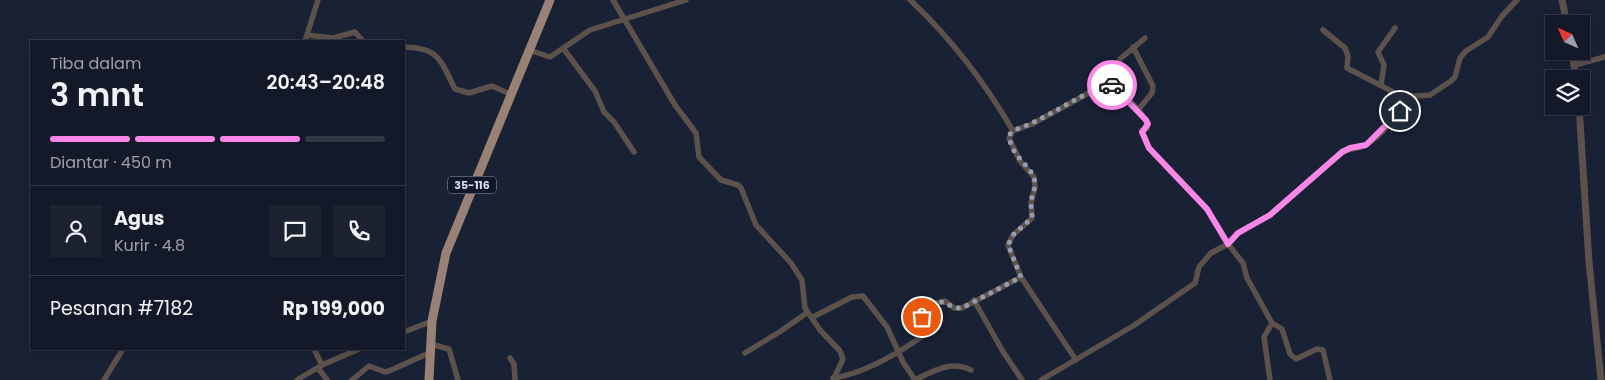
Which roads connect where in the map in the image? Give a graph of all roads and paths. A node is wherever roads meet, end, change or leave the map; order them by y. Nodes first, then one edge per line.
1 (318, 0) edge
2 (550, 0) edge
3 (613, 0) edge
4 (686, 0) edge
5 (910, 0) edge
6 (1517, 0) edge
7 (1562, 0) edge
8 (1565, 15) edge
9 (624, 19) junction
10 (1395, 28) dead end
11 (1323, 30) dead end
12 (306, 38) edge
13 (1145, 38) dead end
14 (362, 40) edge
15 (405, 47) edge
16 (1134, 47) junction
17 (564, 48) junction
18 (529, 50) junction
19 (1605, 57) edge
20 (1574, 60) edge
21 (1575, 65) junction
22 (1575, 70) edge
23 (1109, 82) junction
24 (1381, 85) junction
25 (510, 94) junction
26 (1403, 97) junction
27 (1138, 110) junction
28 (1580, 115) edge
29 (1013, 130) junction
30 (634, 152) dead end
31 (1228, 244) junction
32 (1021, 277) junction
33 (974, 300) junction
34 (808, 312) junction
35 (814, 317) junction
36 (432, 321) junction
37 (1272, 323) junction
38 (405, 332) edge
39 (430, 349) junction
40 (122, 350) edge
41 (314, 350) edge
42 (358, 350) edge
43 (898, 352) junction
44 (745, 353) dead end
45 (510, 358) dead end
46 (1076, 360) junction
47 (320, 367) junction
48 (971, 370) dead end
49 (833, 379) edge
50 (104, 380) edge
51 (296, 380) edge
52 (327, 380) edge
53 (352, 380) edge
54 (429, 380) edge
55 (458, 380) edge
56 (515, 380) edge
57 (915, 380) edge
58 (1022, 380) edge
59 (1041, 380) edge
60 (1270, 380) edge
61 (1330, 380) edge
62 (1601, 380) edge

1 - 12 street
2 - 18 main road, 35-116
3 - 9 street
4 - 9 street
5 - 29 street
6 - 26 street
7 - 8 street
9 - 17 street
9 - 34 street
10 - 24 street
11 - 24 street
12 - 14 street
13 - 16 street
15 - 25 street
16 - 23 street
16 - 27 street
17 - 18 street
17 - 30 street
18 - 25 main road, 35-116
19 - 21 street
20 - 21 street
21 - 22 street
23 - 27 street
23 - 29 street
24 - 26 street
25 - 36 main road, 35-116
26 - 31 street
27 - 31 street
28 - 62 street
29 - 32 street
31 - 37 street
31 - 46 street
32 - 33 street
32 - 46 street
33 - 43 street
33 - 58 street
34 - 35 street
34 - 44 street
35 - 43 street
35 - 49 street
36 - 38 street
36 - 39 main road, 35-116
37 - 60 street
37 - 61 street
39 - 53 street
39 - 54 main road, 35-116
39 - 55 street
40 - 50 street
41 - 47 street
42 - 47 street
43 - 49 street
43 - 57 street
45 - 56 street
46 - 59 street
47 - 51 street
47 - 52 street
48 - 57 street

